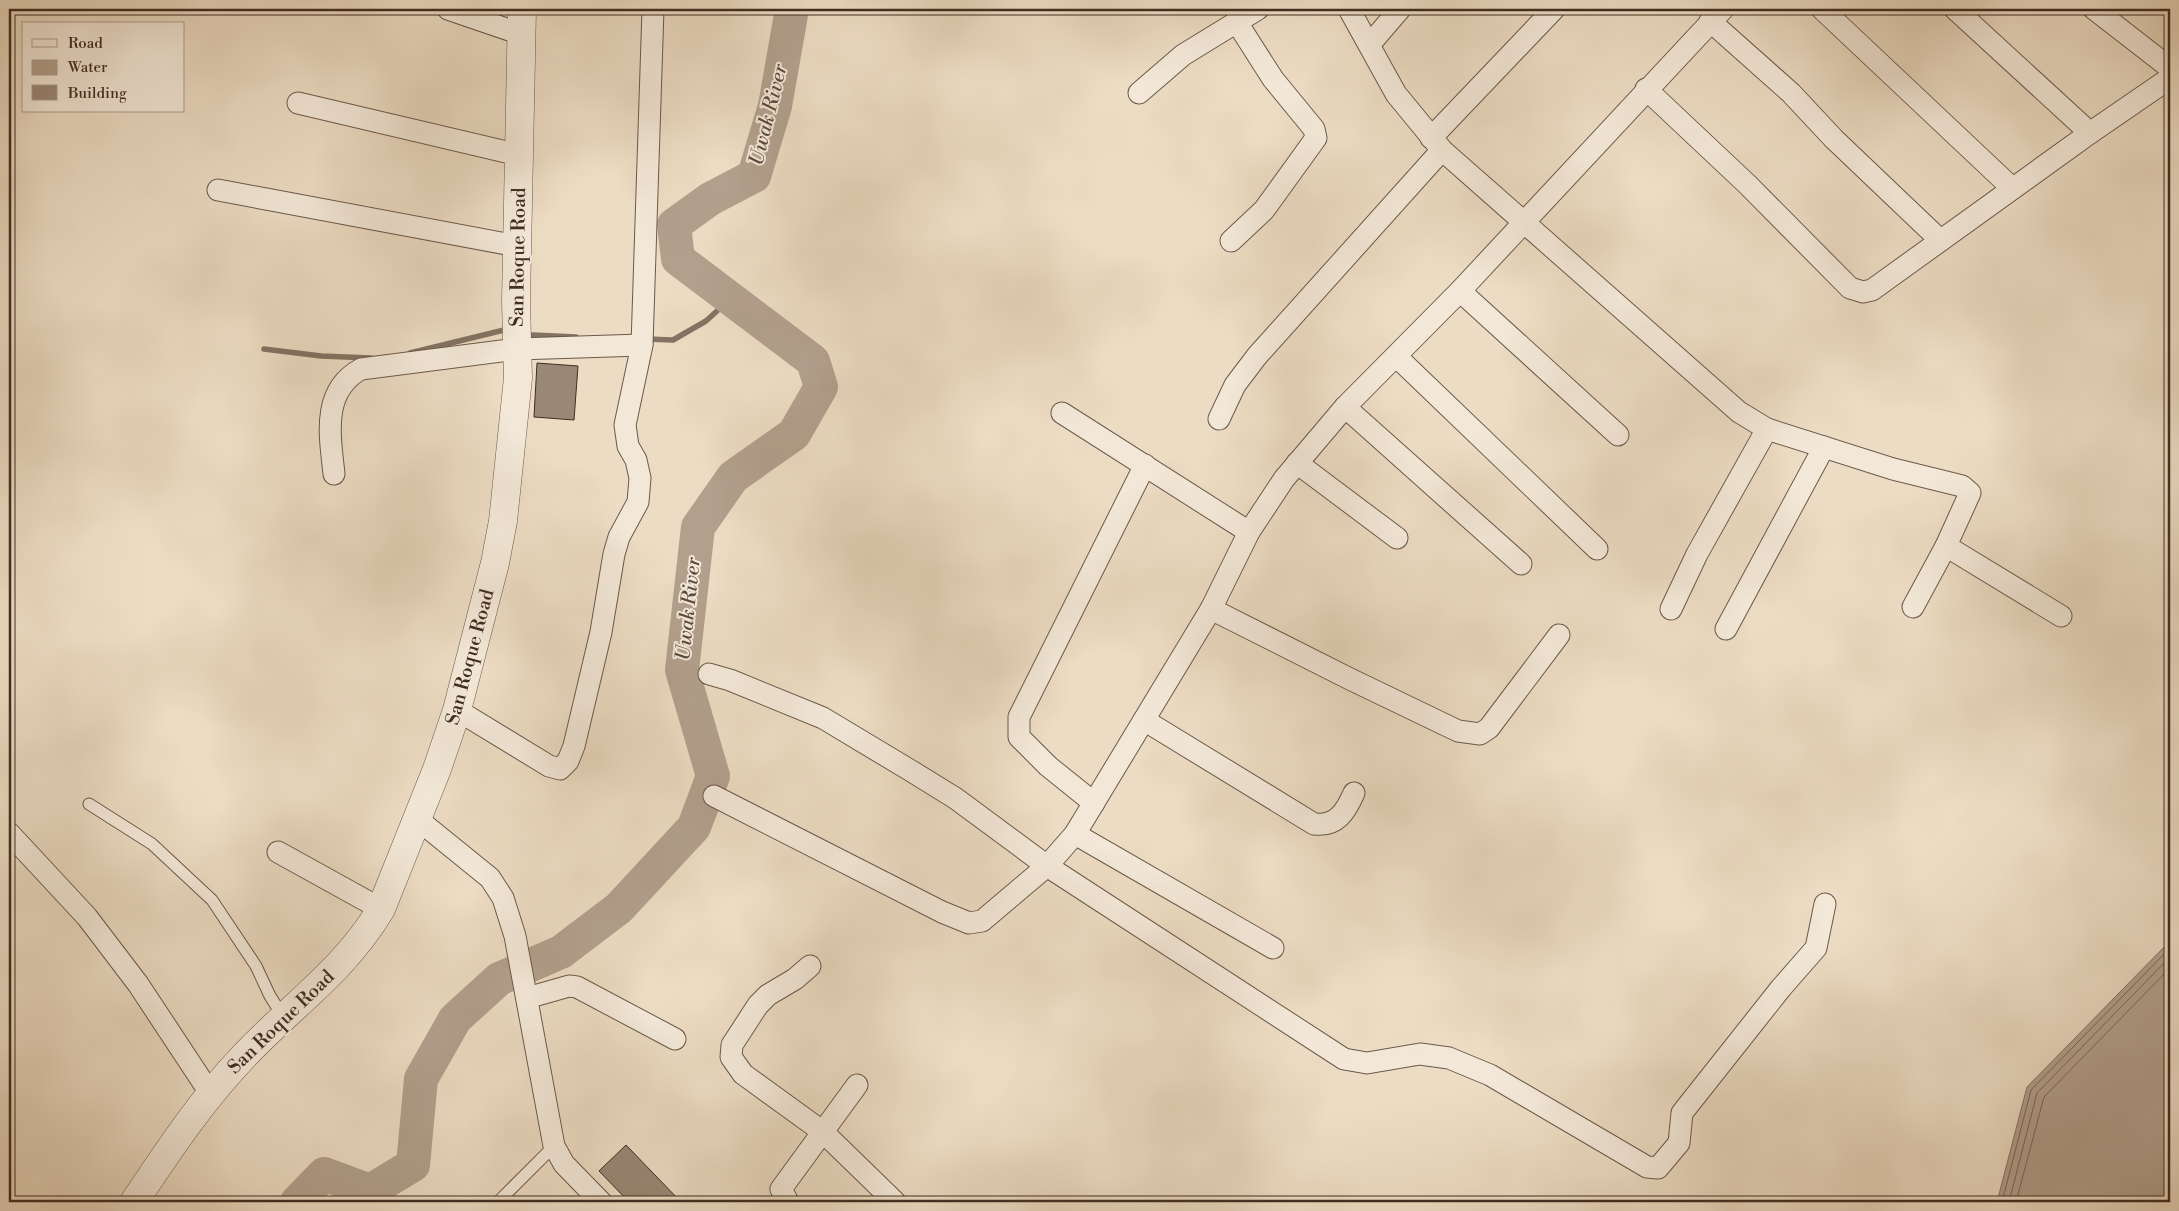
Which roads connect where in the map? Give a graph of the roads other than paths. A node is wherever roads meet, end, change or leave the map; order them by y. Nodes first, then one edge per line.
1 (448, 9) edge
2 (653, 9) edge
3 (1258, 9) edge
4 (1349, 9) edge
5 (1400, 9) edge
6 (1554, 9) edge
7 (1822, 9) edge
8 (1955, 9) edge
9 (2094, 9) edge
10 (1716, 13) edge
11 (522, 21) edge
12 (1236, 21) junction
13 (1370, 44) junction
14 (2170, 68) edge
15 (2170, 78) edge
16 (1646, 89) junction
17 (1139, 94) dead end
18 (298, 103) dead end
19 (2090, 133) junction
20 (1436, 144) junction
21 (519, 155) junction
22 (2012, 188) junction
23 (218, 190) dead end
24 (1525, 221) junction
25 (1940, 240) junction
26 (1231, 241) dead end
27 (517, 246) junction
28 (1460, 291) junction
29 (642, 345) junction
30 (517, 349) junction
31 (1397, 357) junction
32 (1346, 407) junction
33 (1062, 413) dead end
34 (1219, 419) dead end
35 (1767, 429) junction
36 (1618, 434) dead end
37 (1824, 447) junction
38 (1297, 463) junction
39 (1145, 465) junction
40 (334, 474) dead end
41 (1249, 532) junction
42 (1398, 538) dead end
43 (1946, 546) junction
44 (1597, 549) dead end
45 (1521, 564) dead end
46 (1913, 607) dead end
47 (1211, 609) junction
48 (1671, 609) dead end
49 (2061, 616) dead end
50 (1726, 629) dead end
51 (1559, 635) dead end
52 (709, 674) dead end
53 (457, 710) junction
54 (1144, 720) junction
55 (1354, 793) dead end
56 (714, 796) dead end
57 (1094, 803) junction
58 (89, 804) dead end
59 (416, 818) junction
60 (9, 833) edge
61 (1075, 834) junction
62 (278, 852) dead end
63 (1046, 866) junction
64 (1825, 904) dead end
65 (381, 909) junction
66 (1273, 948) dead end
67 (810, 966) dead end
68 (526, 990) junction
69 (284, 1019) junction
70 (675, 1039) dead end
71 (856, 1085) dead end
72 (210, 1093) junction
73 (823, 1132) junction
74 (554, 1146) junction
75 (134, 1202) edge
76 (498, 1202) edge
77 (601, 1202) edge
78 (788, 1202) edge
79 (894, 1202) edge

1 - 11 street
2 - 29 street
3 - 12 street
4 - 13 street
5 - 13 street
6 - 20 street
7 - 22 street
8 - 19 street
9 - 14 street
10 - 16 street
10 - 25 street
11 - 21 street, San Roque Road
12 - 17 street
12 - 26 street
13 - 20 street
15 - 19 street
16 - 24 street
16 - 25 street
18 - 21 street
19 - 22 street
20 - 24 street
20 - 34 street
21 - 27 street, San Roque Road
22 - 25 street
23 - 27 street
24 - 28 street
24 - 35 street
27 - 30 street, San Roque Road
28 - 31 street
28 - 36 street
29 - 30 street
29 - 53 street
30 - 40 street
30 - 53 street, San Roque Road
31 - 32 street
31 - 44 street
32 - 38 street
32 - 45 street
33 - 39 street
35 - 37 street
35 - 48 street
37 - 43 street
37 - 50 street
38 - 41 street
38 - 42 street
39 - 41 street
39 - 57 street
41 - 47 street
43 - 46 street
43 - 49 street
47 - 51 street
47 - 54 street
52 - 63 street
53 - 59 street, San Roque Road
54 - 55 street
54 - 57 street
56 - 63 street
57 - 61 street
58 - 69 lane
59 - 65 street, San Roque Road
59 - 68 street
60 - 72 street
61 - 63 street
61 - 66 street
62 - 65 street
63 - 64 street
65 - 69 street, San Roque Road
67 - 73 street
68 - 70 street
68 - 74 street
69 - 72 street, San Roque Road
71 - 73 street
72 - 75 street, San Roque Road
73 - 78 street
73 - 79 street
74 - 76 lane
74 - 77 street

